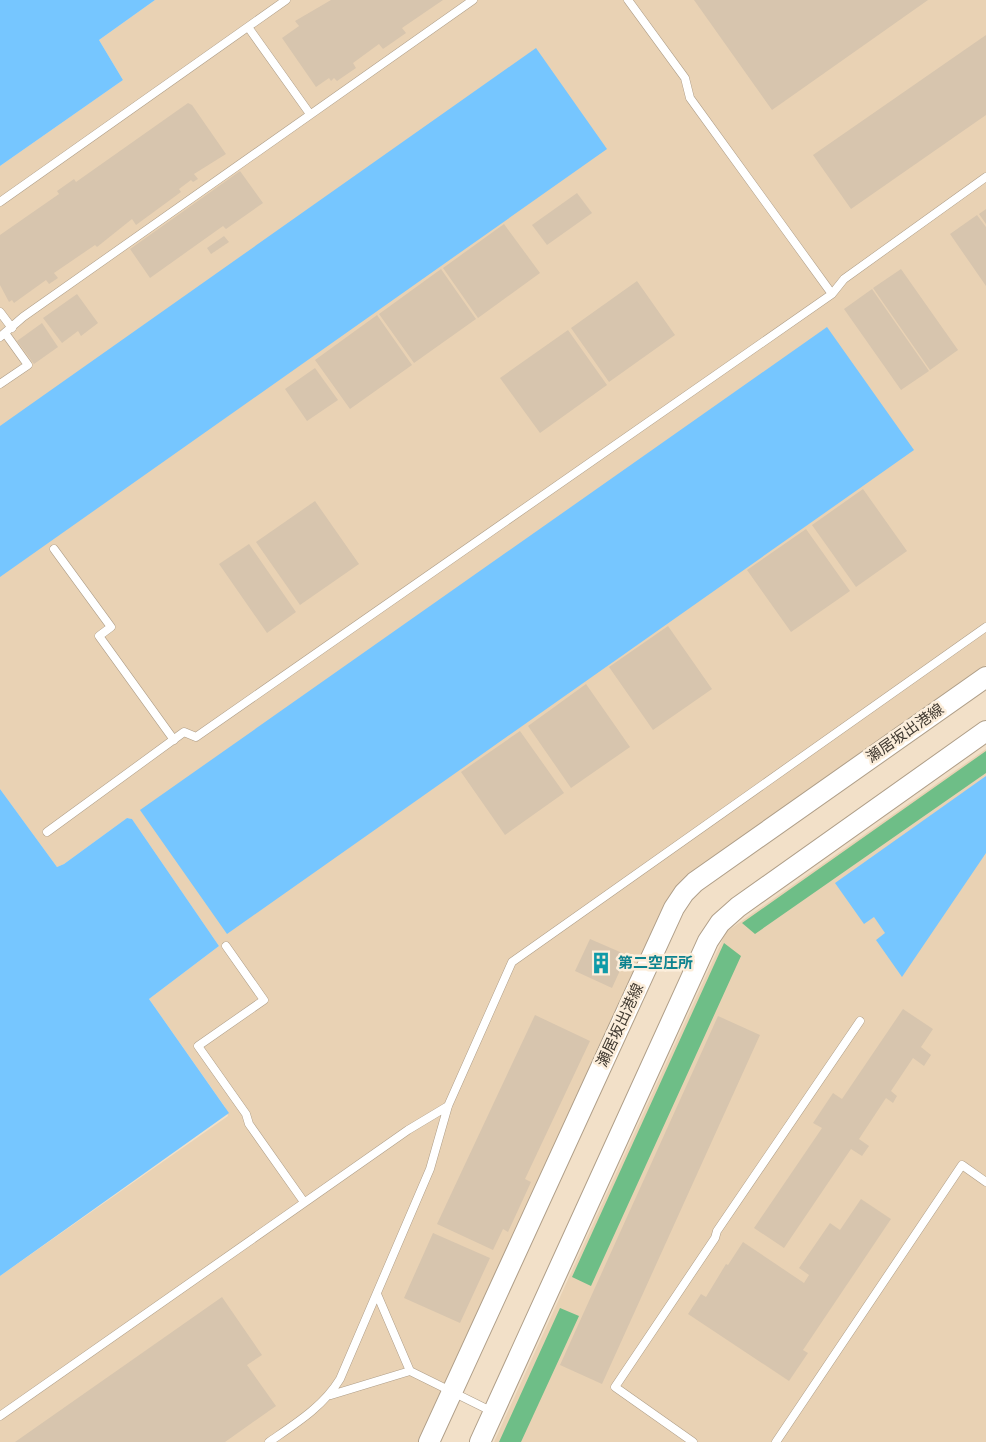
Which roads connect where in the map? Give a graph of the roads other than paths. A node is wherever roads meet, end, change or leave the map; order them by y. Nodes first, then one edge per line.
1 (286, 0) edge
2 (472, 0) edge
3 (628, 0) edge
4 (248, 27) junction
5 (310, 114) junction
6 (986, 177) edge
7 (0, 202) edge
8 (832, 294) junction
9 (0, 312) edge
10 (6, 333) edge
11 (0, 384) edge
12 (54, 549) dead end
13 (986, 627) edge
14 (986, 677) edge
15 (986, 731) edge
16 (174, 740) junction
17 (47, 832) dead end
18 (226, 946) dead end
19 (860, 1021) dead end
20 (448, 1106) junction
21 (986, 1182) edge
22 (304, 1202) junction
23 (377, 1294) junction
24 (410, 1371) junction
25 (452, 1392) junction
26 (331, 1395) junction
27 (494, 1412) junction
28 (0, 1416) edge
29 (269, 1442) edge
30 (429, 1442) edge
31 (480, 1442) edge
32 (693, 1442) edge
33 (776, 1442) edge

1 - 4 lane
2 - 5 lane
3 - 8 lane
4 - 5 lane
4 - 7 lane
5 - 10 lane
6 - 8 lane
8 - 16 lane
9 - 10 lane
10 - 11 lane
12 - 16 lane
13 - 20 lane
14 - 25 main road, 瀬居坂出港線
15 - 27 main road
16 - 17 lane
18 - 22 lane
19 - 32 lane
20 - 22 lane
20 - 23 lane
21 - 33 lane
22 - 28 lane
23 - 24 lane
23 - 26 lane
24 - 25 lane
24 - 26 lane
25 - 27 lane
25 - 30 main road, 瀬居坂出港線
26 - 29 lane
27 - 31 main road

